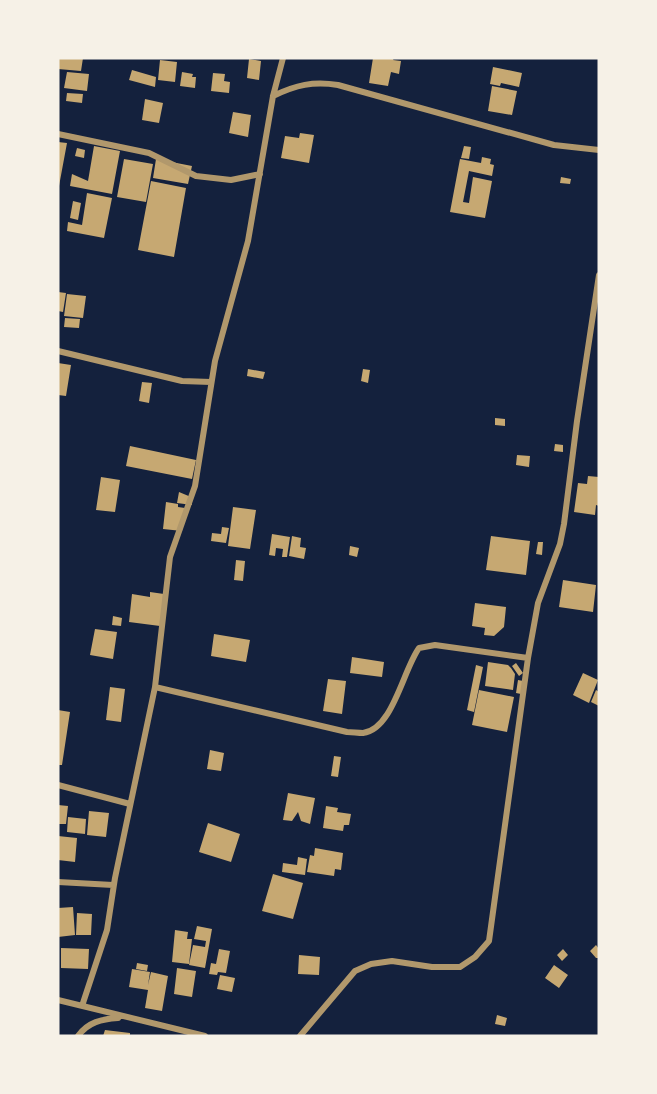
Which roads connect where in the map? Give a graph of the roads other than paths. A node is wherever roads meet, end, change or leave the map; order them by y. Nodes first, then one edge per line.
1 (284, 58) edge
2 (273, 96) junction
3 (58, 134) edge
4 (599, 150) edge
5 (260, 174) junction
6 (599, 275) edge
7 (599, 290) edge
8 (58, 351) edge
9 (211, 382) junction
10 (528, 658) junction
11 (155, 687) junction
12 (58, 785) edge
13 (130, 804) junction
14 (58, 882) edge
15 (113, 885) junction
16 (58, 1000) edge
17 (82, 1006) junction
18 (124, 1018) junction
19 (78, 1036) edge
20 (205, 1036) edge
21 (300, 1036) edge

1 - 2 street
2 - 4 street
2 - 5 street
3 - 5 street
5 - 9 street
6 - 7 street
7 - 10 street
8 - 9 street
9 - 11 street
10 - 11 street
10 - 21 street
11 - 13 street
12 - 13 street
13 - 15 street
14 - 15 street
15 - 17 street
16 - 17 street
17 - 18 street
18 - 19 street
18 - 20 street

